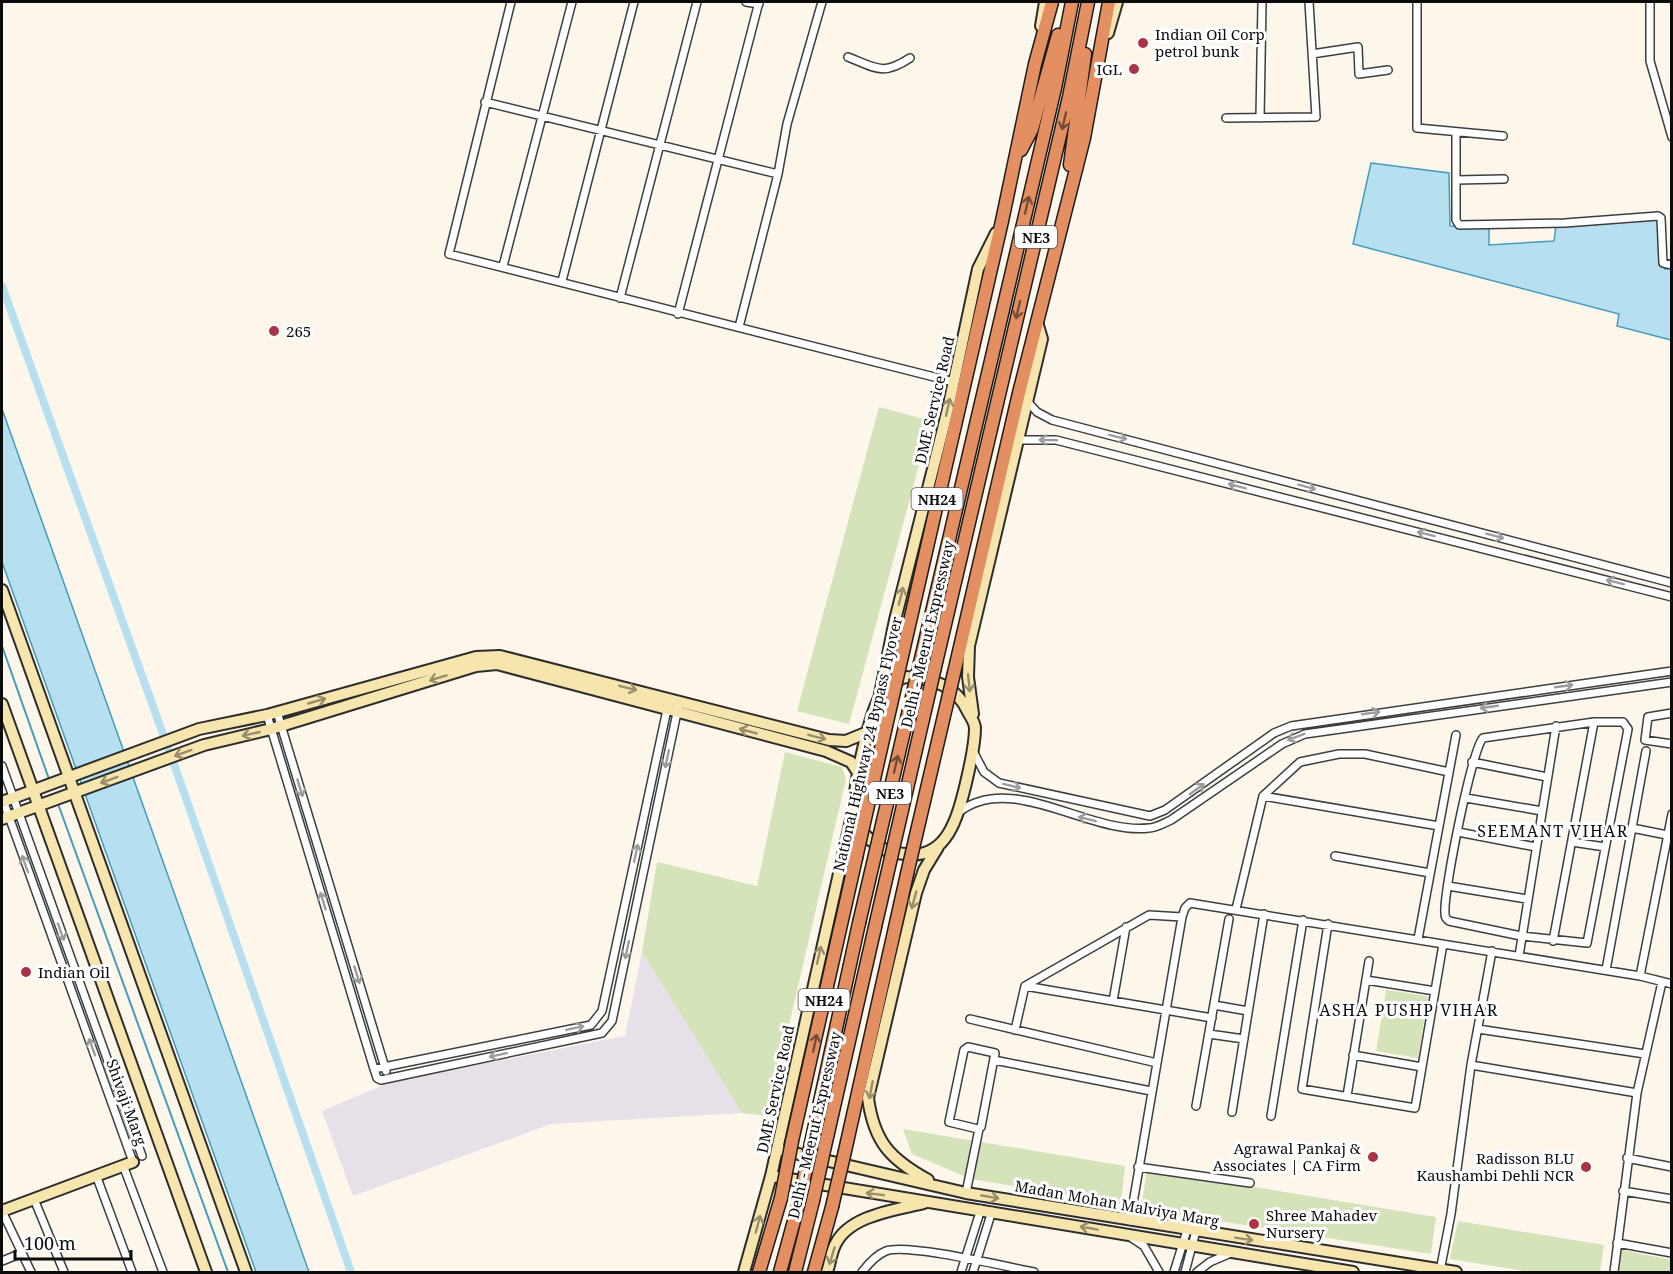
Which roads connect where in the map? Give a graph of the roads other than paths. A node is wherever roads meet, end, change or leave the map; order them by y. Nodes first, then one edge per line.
1 (511, 2) edge
2 (572, 2) edge
3 (634, 2) edge
4 (697, 2) edge
5 (746, 2) edge
6 (822, 2) edge
7 (1045, 2) edge
8 (1052, 2) edge
9 (1070, 2) edge
10 (1090, 2) edge
11 (1110, 2) edge
12 (1117, 2) edge
13 (1262, 2) edge
14 (1309, 2) edge
15 (1418, 2) edge
16 (1650, 2) edge
17 (759, 3) edge
18 (1104, 42) junction
19 (1312, 54) junction
20 (848, 57) dead end
21 (910, 58) dead end
22 (1035, 64) junction
23 (1388, 70) dead end
24 (485, 102) junction
25 (542, 116) junction
26 (1226, 118) dead end
27 (1260, 118) junction
28 (601, 131) junction
29 (1456, 132) junction
30 (1503, 136) dead end
31 (1671, 137) edge
32 (659, 145) junction
33 (718, 160) junction
34 (1011, 170) junction
35 (778, 174) junction
36 (1504, 179) dead end
37 (1456, 180) junction
38 (1063, 213) junction
39 (1002, 220) junction
40 (1671, 265) edge
41 (503, 266) junction
42 (562, 281) junction
43 (620, 298) junction
44 (678, 314) junction
45 (739, 327) junction
46 (954, 382) junction
47 (1023, 397) junction
48 (1017, 440) junction
49 (1671, 583) edge
50 (2, 590) edge
51 (1671, 597) edge
52 (1671, 671) edge
53 (1671, 682) edge
54 (880, 694) junction
55 (2, 704) edge
56 (673, 705) junction
57 (272, 713) junction
58 (1671, 713) edge
59 (1594, 722) junction
60 (975, 726) junction
61 (1556, 726) junction
62 (276, 728) junction
63 (868, 732) junction
64 (1456, 735) dead end
65 (1671, 744) edge
66 (972, 749) junction
67 (1646, 751) dead end
68 (1472, 762) junction
69 (2, 766) edge
70 (1449, 772) junction
71 (859, 774) junction
72 (68, 776) junction
73 (1547, 777) junction
74 (37, 788) junction
75 (74, 793) junction
76 (1263, 796) junction
77 (1466, 798) junction
78 (5, 800) edge
79 (854, 805) junction
80 (37, 807) junction
81 (1123, 811) junction
82 (1542, 811) junction
83 (959, 812) junction
84 (1671, 814) edge
85 (9, 816) edge
86 (1439, 826) junction
87 (1124, 828) junction
88 (1632, 828) junction
89 (1458, 832) junction
90 (1668, 835) junction
91 (1572, 842) junction
92 (938, 847) junction
93 (1536, 847) junction
94 (1605, 847) junction
95 (1335, 856) dead end
96 (1430, 873) junction
97 (1448, 886) junction
98 (1649, 886) dead end
99 (1658, 887) junction
100 (1527, 899) junction
101 (1236, 909) junction
102 (1264, 914) junction
103 (1182, 917) junction
104 (1229, 919) dead end
105 (1303, 920) junction
106 (1328, 924) junction
107 (1126, 927) junction
108 (1521, 936) junction
109 (1418, 939) junction
110 (1553, 941) junction
111 (1443, 944) junction
112 (1492, 951) junction
113 (1519, 956) junction
114 (1369, 961) dead end
115 (1606, 970) junction
116 (1640, 976) junction
117 (1366, 980) junction
118 (1662, 982) junction
119 (80, 984) junction
120 (1671, 984) edge
121 (1025, 986) junction
122 (70, 988) junction
123 (1435, 991) junction
124 (1113, 1001) junction
125 (1214, 1005) junction
126 (1167, 1010) junction
127 (1248, 1011) junction
128 (1212, 1017) junction
129 (970, 1019) dead end
130 (1478, 1029) junction
131 (1015, 1030) junction
132 (1209, 1034) junction
133 (1244, 1039) junction
134 (1645, 1054) junction
135 (1353, 1055) junction
136 (994, 1060) junction
137 (1156, 1063) junction
138 (1471, 1065) junction
139 (385, 1067) junction
140 (1422, 1067) junction
141 (374, 1069) junction
142 (388, 1078) junction
143 (1152, 1091) junction
144 (1637, 1093) junction
145 (1347, 1096) junction
146 (1196, 1106) dead end
147 (1232, 1112) dead end
148 (1271, 1116) dead end
149 (980, 1129) junction
150 (777, 1149) junction
151 (1627, 1158) junction
152 (133, 1161) junction
153 (1138, 1167) junction
154 (1671, 1167) edge
155 (96, 1175) junction
156 (771, 1176) junction
157 (1250, 1183) dead end
158 (941, 1187) junction
159 (1623, 1191) junction
160 (966, 1193) junction
161 (34, 1199) junction
162 (1671, 1199) edge
163 (806, 1200) junction
164 (933, 1201) junction
165 (986, 1210) junction
166 (2, 1211) edge
167 (1131, 1221) junction
168 (1191, 1231) junction
169 (1126, 1234) junction
170 (1617, 1243) junction
171 (1186, 1244) junction
172 (1234, 1252) junction
173 (22, 1253) junction
174 (1671, 1253) edge
175 (966, 1258) junction
176 (978, 1260) junction
177 (2, 1261) edge
178 (1440, 1271) edge
179 (31, 1272) edge
180 (64, 1272) edge
181 (132, 1272) edge
182 (163, 1272) edge
183 (206, 1272) edge
184 (246, 1272) edge
185 (744, 1272) edge
186 (759, 1272) edge
187 (780, 1272) edge
188 (795, 1272) edge
189 (814, 1272) edge
190 (827, 1272) edge
191 (862, 1272) edge
192 (961, 1272) edge
193 (973, 1272) edge
194 (1034, 1272) edge
195 (1159, 1272) edge
196 (1174, 1272) edge
197 (1185, 1272) edge
198 (1197, 1272) edge
199 (1353, 1272) edge
200 (1456, 1272) edge
201 (1614, 1272) edge

1 - 24 street
2 - 25 street
3 - 28 street
4 - 32 street
5 - 17 street
6 - 35 street
7 - 22 main road
8 - 22 highway
9 - 34 highway
163 -> 9 highway, Delhi - Meerut Expressway / NE3, bridge
10 - 38 highway
10 -> 163 highway, Delhi - Meerut Expressway / NE3, bridge
11 - 18 highway
12 - 18 main road
13 - 27 street
14 - 19 street
15 - 29 street
16 - 31 street
17 - 33 street
18 - 38 highway
19 - 23 street
19 - 27 street
20 - 21 street
22 - 34 highway
24 - 25 street
24 - 41 street
25 - 28 street
25 - 41 street
26 - 27 street
28 - 32 street
28 - 42 street
29 - 30 street
29 - 37 street
32 - 33 street
32 - 43 street
33 - 35 street
33 - 44 street
34 - 39 highway, NH24
35 - 45 street
36 - 37 street
37 - 40 street
38 - 47 highway
39 - 46 main road, DME Service Road
186 -> 39 highway, National Highway 24 Bypass Flyover / NH24, bridge
41 - 42 street
42 - 43 street
43 - 44 street
44 - 45 street
45 - 46 street
54 -> 46 main road, DME Service Road
47 - 48 main road
47 -> 49 street
47 - 189 highway, bridge
51 -> 48 street
48 -> 60 main road
50 - 72 main road
81 -> 52 street
53 -> 87 street
54 - 60 main road
54 - 63 main road
55 - 74 main road
57 -> 56 main road
56 -> 62 main road
56 -> 63 main road
71 -> 56 main road
139 -> 56 street
56 -> 142 street
57 - 62 street
57 - 72 main road
58 - 65 street
59 - 61 street
59 - 91 street
59 - 94 street
60 - 66 main road
61 - 68 street
61 - 73 street
62 -> 75 main road
62 -> 139 street
141 -> 62 street
63 - 71 main road
64 - 70 street
66 -> 81 street
66 - 83 main road
67 - 88 street
68 - 73 street
68 - 77 street
69 - 78 street
70 - 76 street
70 - 86 street
71 - 79 main road
72 - 74 main road
72 - 75 main road
73 - 82 street
74 - 78 main road
74 - 80 main road
75 - 80 main road
75 - 184 main road
76 - 86 street
76 - 101 street
77 - 82 street
77 - 89 street
78 - 85 street, Shivaji Marg
78 - 85 street, Shivaji Marg
79 - 92 main road
150 -> 79 main road, DME Service Road
80 - 85 main road
80 - 183 main road
81 - 87 street
82 - 93 street
87 -> 83 street
83 - 92 main road
84 - 90 street
85 -> 119 street, Shivaji Marg
122 -> 85 street, Shivaji Marg
86 - 96 street
88 - 90 street
88 - 115 street
89 - 93 street
89 - 97 street
90 - 99 street
91 - 94 street
91 - 110 street
92 -> 158 main road
93 - 100 street
94 - 110 street
95 - 96 street
96 - 109 street
97 - 100 street
97 - 108 street
98 - 99 street
99 - 116 street
100 - 108 street
101 - 102 street
101 - 103 street
102 - 105 street
102 - 127 street
103 - 107 street
103 - 126 street
104 - 125 street
105 - 106 street
105 - 148 street
106 - 109 street
106 - 145 street
107 - 121 street
107 - 124 street
108 - 110 street
108 - 113 street
109 - 111 street
111 - 112 street
111 - 123 street
112 - 113 street
112 - 130 street
113 - 115 street
114 - 117 street
115 - 116 street
116 - 118 street
117 - 123 street
117 - 135 street
118 - 120 street
118 - 134 street
119 - 122 street
119 - 152 street, Shivaji Marg
121 - 124 street
121 - 131 street
152 -> 122 street, Shivaji Marg
123 - 140 street
124 - 126 street
125 - 127 street
125 - 128 street
126 - 128 street
126 - 137 street
127 - 133 street
128 - 132 street
129 - 131 street
130 - 134 street
130 - 138 street
131 - 137 street
132 - 133 street
132 - 146 street
133 - 147 street
134 - 144 street
135 - 140 street
135 - 145 street
136 - 143 street
136 - 149 street
136 - 149 street
137 - 143 street
138 - 144 street
138 - 178 street
139 - 141 street
139 - 142 street
140 - 145 street
141 - 142 street
143 - 153 street
144 - 151 street
149 - 160 street
150 - 156 main road, DME Service Road
150 - 158 main road, Madan Mohan Malviya Marg
151 - 154 street
151 - 159 street
152 - 155 main road, Shivaji Marg
152 - 182 street
153 - 157 street
153 - 167 street
155 - 161 main road, Shivaji Marg
155 - 181 street
164 -> 156 main road, Madan Mohan Malviya Marg
185 -> 156 main road, DME Service Road
158 - 160 main road, Madan Mohan Malviya Marg
159 - 162 street
159 - 170 street
160 -> 167 main road, Madan Mohan Malviya Marg
161 - 166 main road, Shivaji Marg
161 - 180 street
163 - 187 highway, Delhi - Meerut Expressway / NE3
163 - 188 highway, Delhi - Meerut Expressway / NE3
164 - 165 main road, Madan Mohan Malviya Marg
164 -> 190 main road
169 -> 165 main road, Madan Mohan Malviya Marg
165 - 175 street
165 - 176 street
166 - 173 street
167 - 168 main road, Madan Mohan Malviya Marg
168 - 171 street
168 -> 178 main road, Madan Mohan Malviya Marg
169 - 171 main road, Madan Mohan Malviya Marg
169 - 195 street
170 - 174 street
170 - 201 street
171 - 172 main road, Madan Mohan Malviya Marg
171 - 196 street
171 - 197 street
172 - 198 street
172 - 199 main road, Madan Mohan Malviya Marg
173 - 177 street
173 - 179 street
175 - 176 street
175 - 191 street
175 - 192 street
176 - 193 street
176 - 194 street
178 - 200 main road, Madan Mohan Malviya Marg

